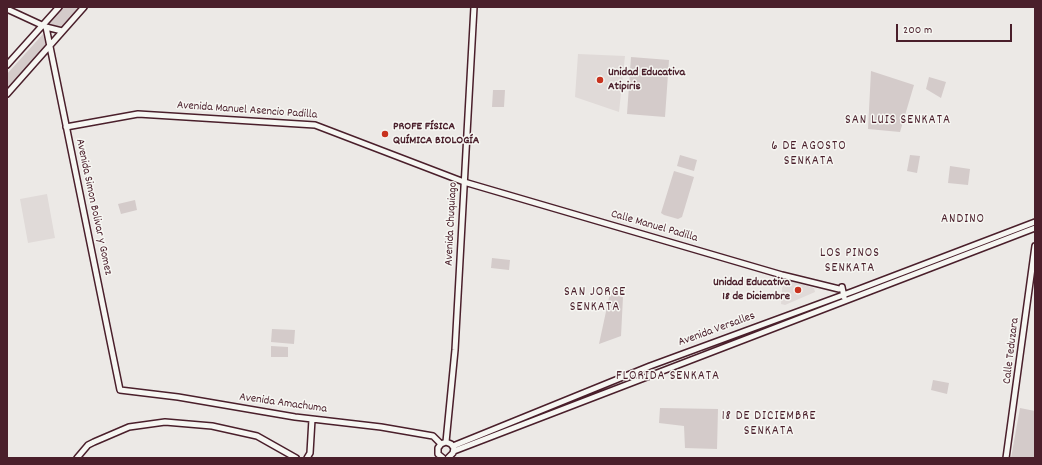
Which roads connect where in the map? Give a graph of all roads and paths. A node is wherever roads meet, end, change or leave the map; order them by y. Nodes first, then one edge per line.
1 (59, 7) edge
2 (84, 7) edge
3 (474, 7) edge
4 (7, 9) edge
5 (45, 26) junction
6 (62, 31) junction
7 (49, 47) junction
8 (7, 65) edge
9 (7, 94) edge
10 (66, 127) junction
11 (464, 182) junction
12 (1035, 222) edge
13 (1035, 228) edge
14 (1035, 246) edge
15 (843, 295) junction
16 (844, 302) junction
17 (120, 390) joint
18 (312, 419) junction
19 (443, 443) junction
20 (453, 448) junction
21 (77, 458) edge
22 (296, 458) edge
23 (306, 458) edge
24 (443, 458) edge
25 (449, 458) edge
26 (1006, 458) edge

1 - 5 street
2 - 6 street
3 - 11 street, Avenida Chuquiago
4 - 5 street
5 - 6 street
5 - 7 street, Avenida Simon Bolivar y Gomez
5 - 8 street
6 - 7 street
7 - 9 street
7 - 10 street, Avenida Simon Bolivar y Gomez
10 - 11 street, Avenida Manuel Asencio Padilla
10 - 17 street, Avenida Simon Bolivar y Gomez
11 - 15 street, Calle Manuel Padilla
11 - 19 street, Avenida Chuquiago
12 - 15 street, Avenida Versalles
13 - 16 street, Avenida Versalles
14 - 26 street, Calle Teduzara
15 - 16 street
15 - 20 street, Avenida Versalles
16 - 20 street, Avenida Versalles
17 - 18 street, Avenida Amachuma
18 - 19 street, Avenida Amachuma
18 - 23 street
19 - 20 street, Avenida Amachuma
19 - 24 street, Avenida Chuquiago
20 - 25 street
21 - 22 street

